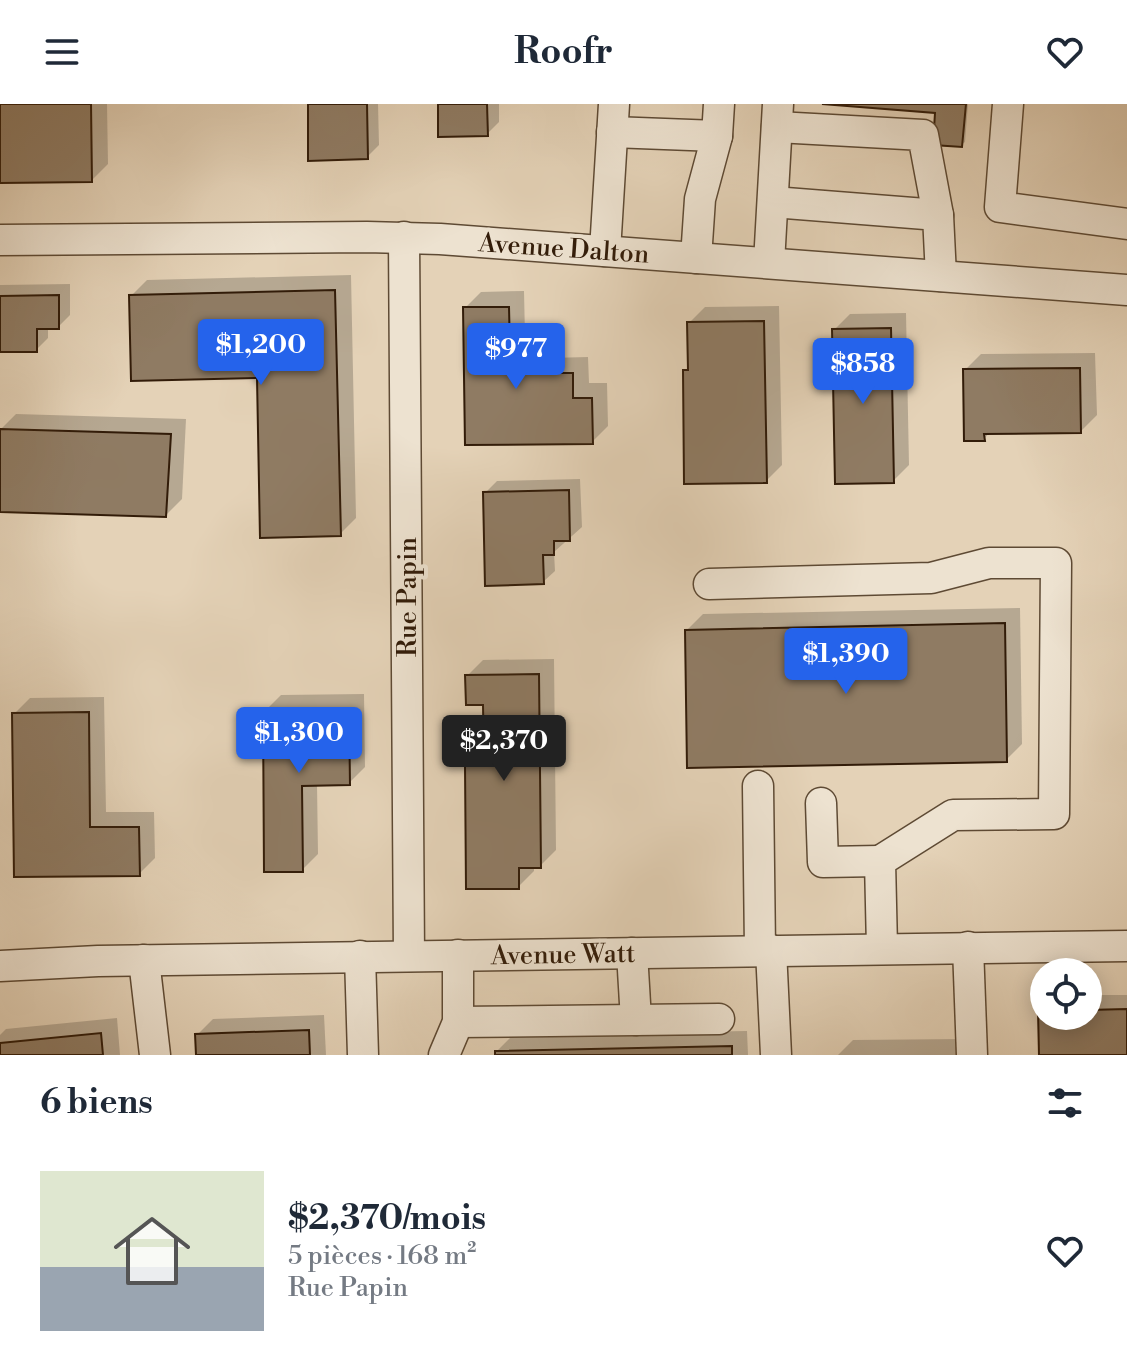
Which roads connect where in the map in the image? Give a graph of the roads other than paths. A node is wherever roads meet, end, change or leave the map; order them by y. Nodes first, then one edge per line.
1 (719, 104) edge
2 (1008, 104) edge
3 (777, 115) edge
4 (613, 118) edge
5 (717, 136) junction
6 (773, 202) junction
7 (938, 215) junction
8 (1127, 224) edge
9 (404, 237) junction
10 (0, 240) edge
11 (605, 251) junction
12 (696, 258) junction
13 (769, 263) junction
14 (941, 276) junction
15 (1127, 290) edge
16 (709, 584) dead end
17 (758, 786) dead end
18 (821, 803) dead end
19 (880, 861) junction
20 (1127, 946) edge
21 (968, 947) junction
22 (882, 948) junction
23 (766, 950) junction
24 (632, 953) junction
25 (458, 955) junction
26 (360, 956) junction
27 (409, 956) junction
28 (144, 960) junction
29 (0, 966) edge
30 (719, 1019) dead end
31 (636, 1020) junction
32 (458, 1022) junction
33 (155, 1055) edge
34 (363, 1055) edge
35 (444, 1055) edge
36 (776, 1055) edge
37 (972, 1055) edge

1 - 5 street
2 - 8 street
3 - 6 street
3 - 7 street
4 - 5 street
4 - 11 street
5 - 12 street
6 - 7 street
6 - 13 street
7 - 14 street
9 - 10 street, Avenue Dalton
9 - 11 street, Avenue Dalton
9 - 27 street, Rue Papin
11 - 12 street, Avenue Dalton
12 - 13 street, Avenue Dalton
13 - 14 street, Avenue Dalton
14 - 15 street, Avenue Dalton
16 - 19 street
17 - 23 street
18 - 19 street
19 - 22 street
20 - 21 street, Avenue Watt
21 - 22 street, Avenue Watt
21 - 37 street
22 - 23 street, Avenue Watt
23 - 24 street, Avenue Watt
23 - 36 street
24 - 25 street, Avenue Watt
24 - 31 street
25 - 27 street, Avenue Watt
25 - 32 street
26 - 27 street, Avenue Watt
26 - 28 street, Avenue Watt
26 - 34 street
28 - 29 street, Avenue Watt
28 - 33 street
30 - 31 street
31 - 32 street
32 - 35 street

